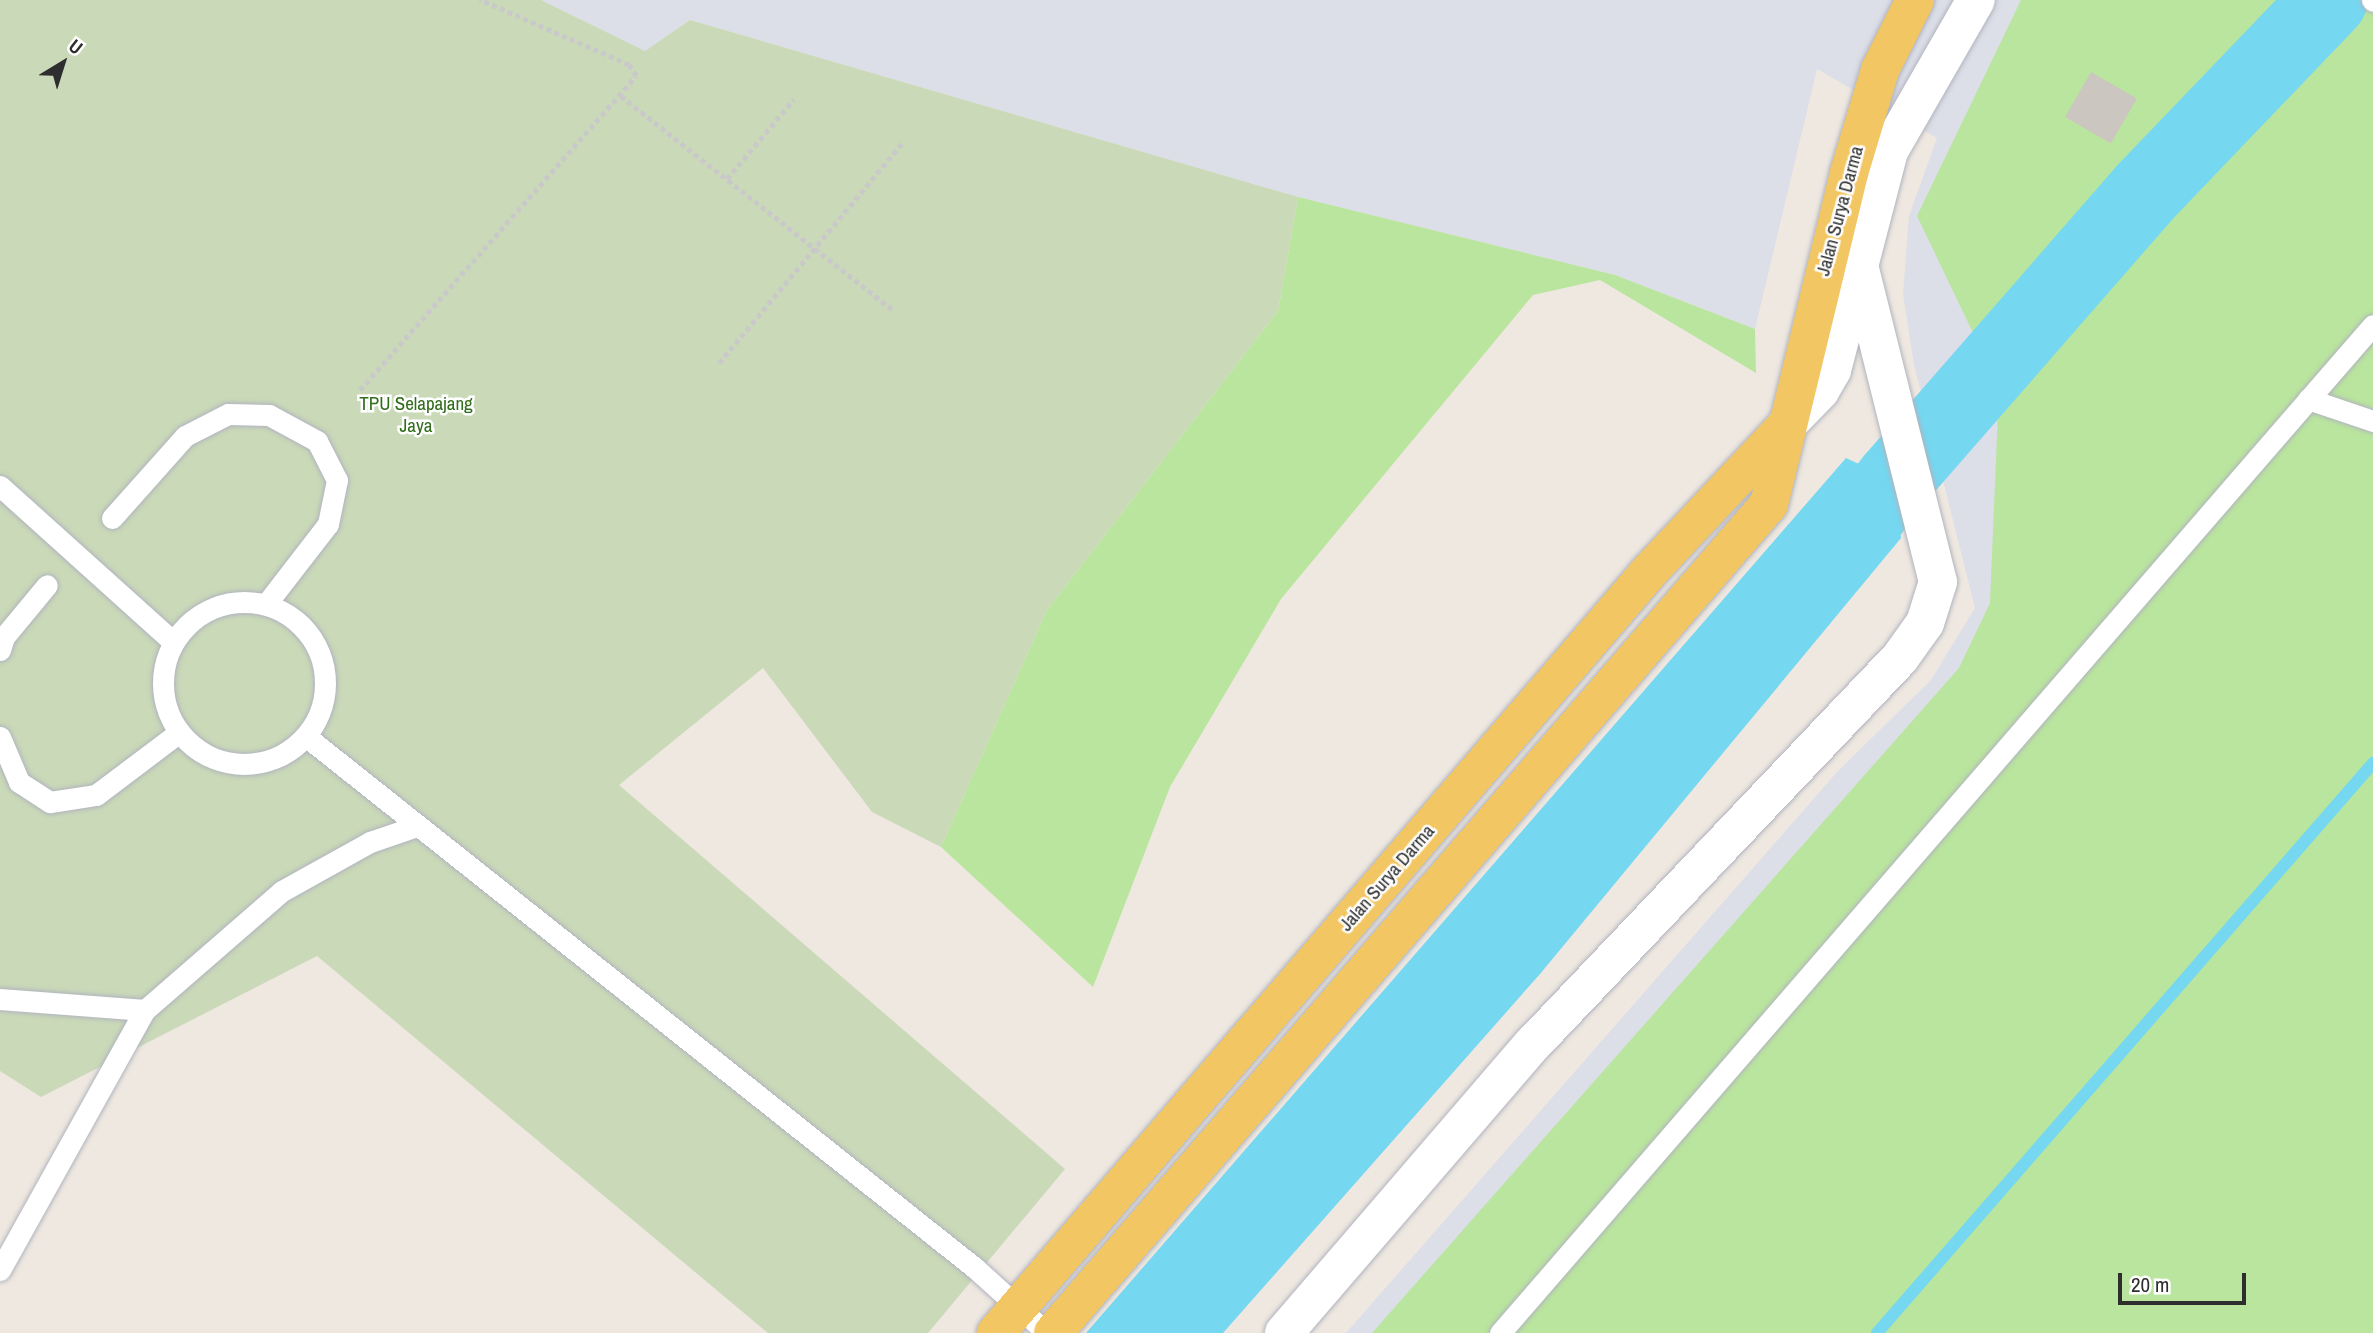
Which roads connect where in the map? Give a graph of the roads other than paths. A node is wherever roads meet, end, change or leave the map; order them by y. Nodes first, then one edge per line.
1 (1915, 0) edge
2 (1976, 0) edge
3 (1858, 261) junction
4 (2373, 325) edge
5 (2308, 399) junction
6 (2373, 421) edge
7 (1784, 428) junction
8 (0, 486) edge
9 (112, 517) dead end
10 (47, 585) dead end
11 (267, 603) junction
12 (171, 640) junction
13 (0, 650) edge
14 (177, 734) junction
15 (0, 737) edge
16 (308, 737) junction
17 (417, 826) junction
18 (0, 999) edge
19 (145, 1010) junction
20 (0, 1270) edge
21 (1007, 1321) edge
22 (1047, 1333) edge
23 (1053, 1333) edge
24 (1284, 1333) edge
25 (1500, 1333) edge

1 - 7 main road, Jalan Surya Darma
2 - 3 street
3 - 7 street
3 - 24 street
4 - 5 lane
5 - 6 lane
5 - 25 lane
7 - 21 main road, Jalan Surya Darma
7 - 23 main road, Jalan Surya Darma
8 - 12 lane
9 - 11 lane
10 - 13 lane
11 - 12 lane
11 - 16 lane
12 - 14 lane
14 - 15 lane
14 - 16 lane
16 - 17 lane
17 - 19 lane
17 - 21 lane
18 - 19 lane
19 - 20 lane
21 - 22 lane

